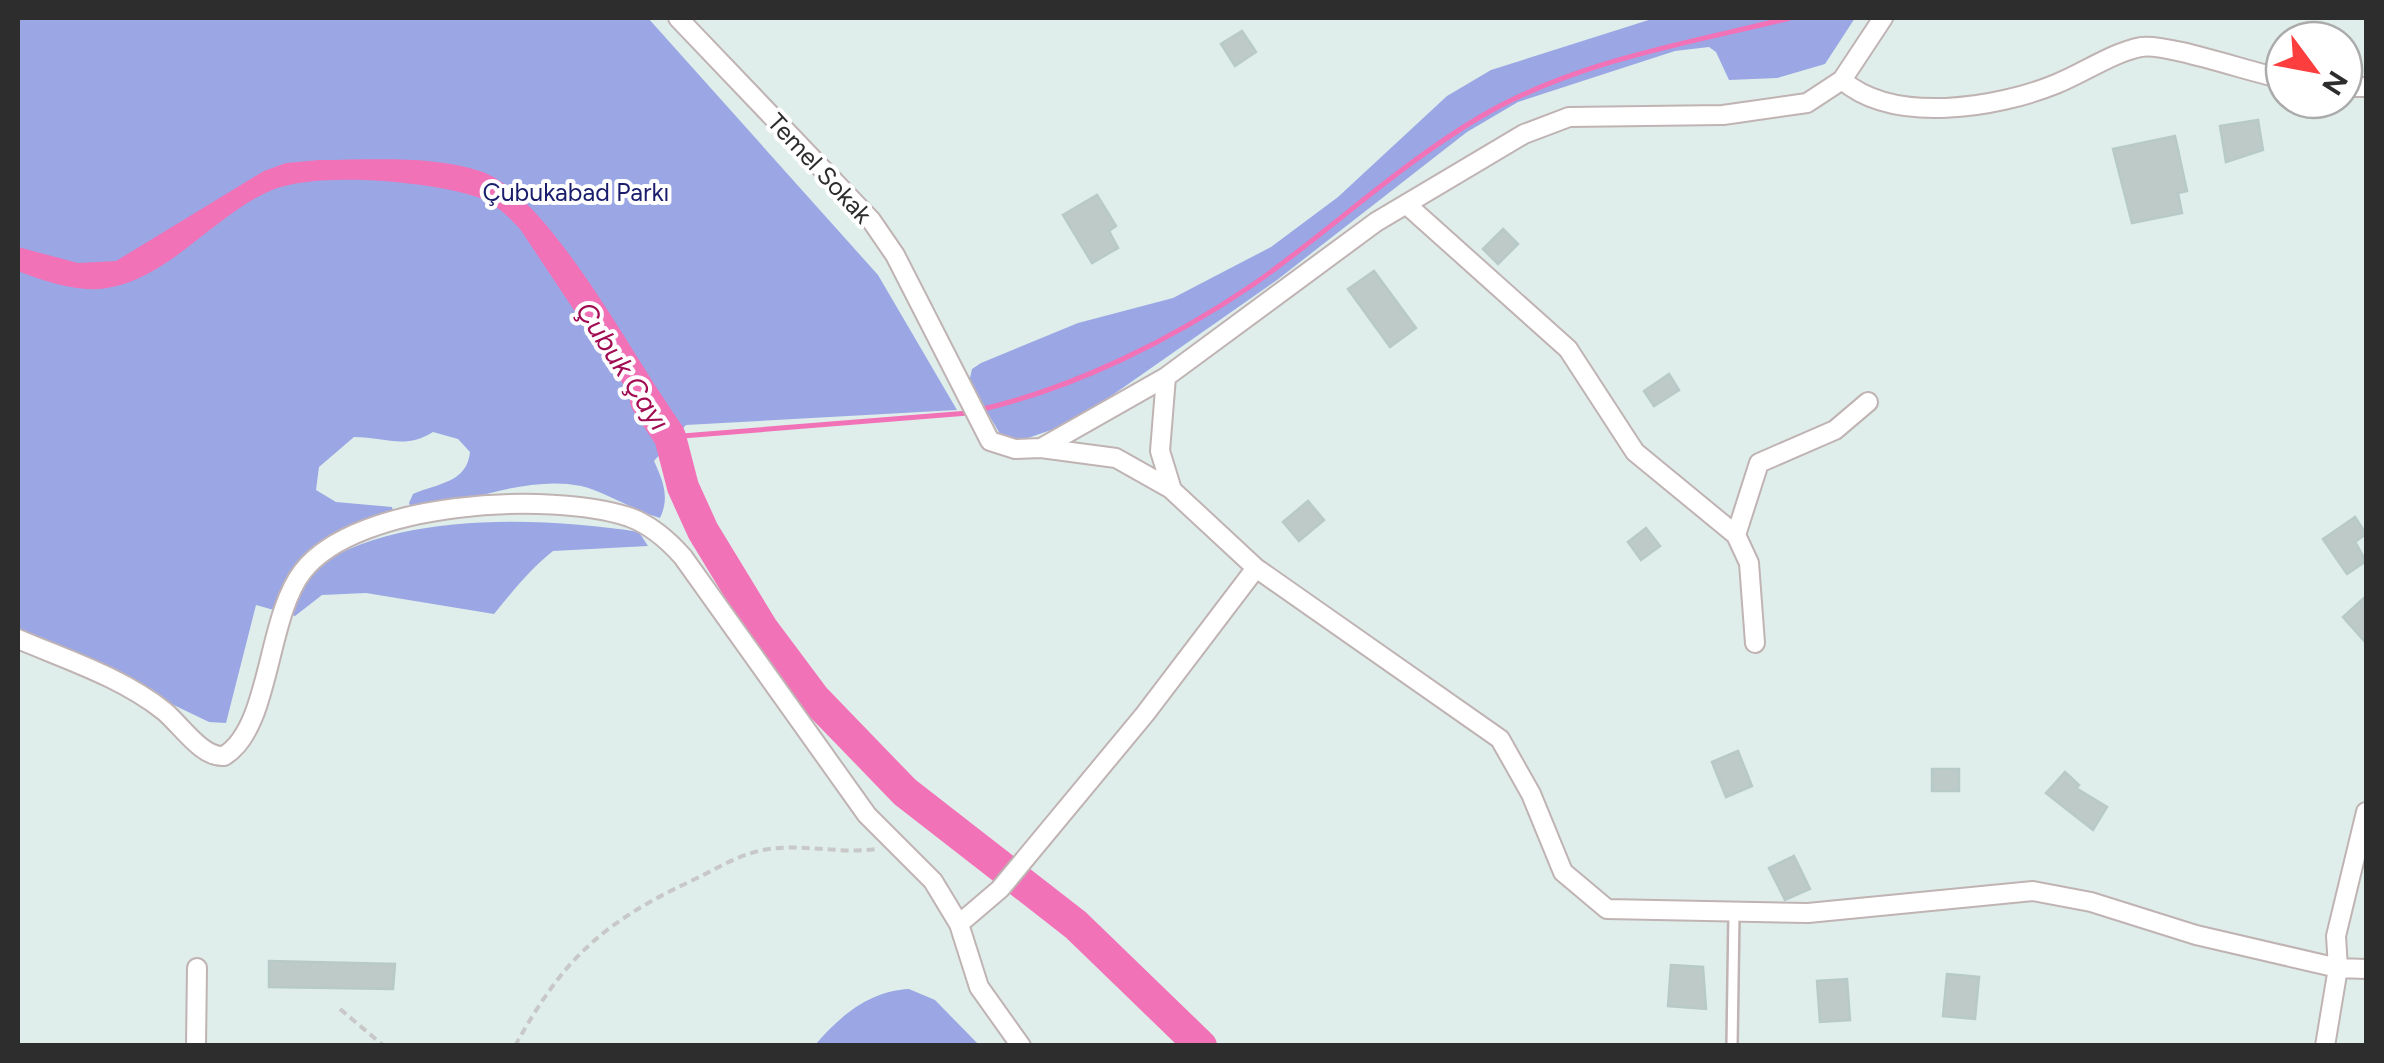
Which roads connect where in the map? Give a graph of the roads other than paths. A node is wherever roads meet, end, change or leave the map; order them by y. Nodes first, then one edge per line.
1 (678, 18) edge
2 (1883, 18) edge
3 (2264, 74) edge
4 (1842, 80) junction
5 (1406, 204) junction
6 (1166, 376) junction
7 (1868, 402) dead end
8 (1041, 448) junction
9 (1172, 490) junction
10 (1736, 535) junction
11 (1256, 568) junction
12 (18, 639) edge
13 (1756, 642) dead end
14 (2366, 812) edge
15 (1734, 912) junction
16 (959, 924) junction
17 (197, 968) dead end
18 (2338, 968) junction
19 (2366, 969) edge
20 (196, 1046) edge
21 (1022, 1046) edge
22 (1732, 1046) edge
23 (2325, 1046) edge

1 - 8 street, Temel Sokak
2 - 4 street
3 - 4 street
4 - 5 street
5 - 6 street
5 - 10 street
6 - 8 street
6 - 9 street
7 - 10 street
8 - 9 street
9 - 11 street
10 - 13 street
11 - 15 street
11 - 16 street
12 - 16 street
14 - 18 street
15 - 18 street
15 - 22 lane
16 - 21 street
17 - 20 street
18 - 19 street
18 - 23 street

